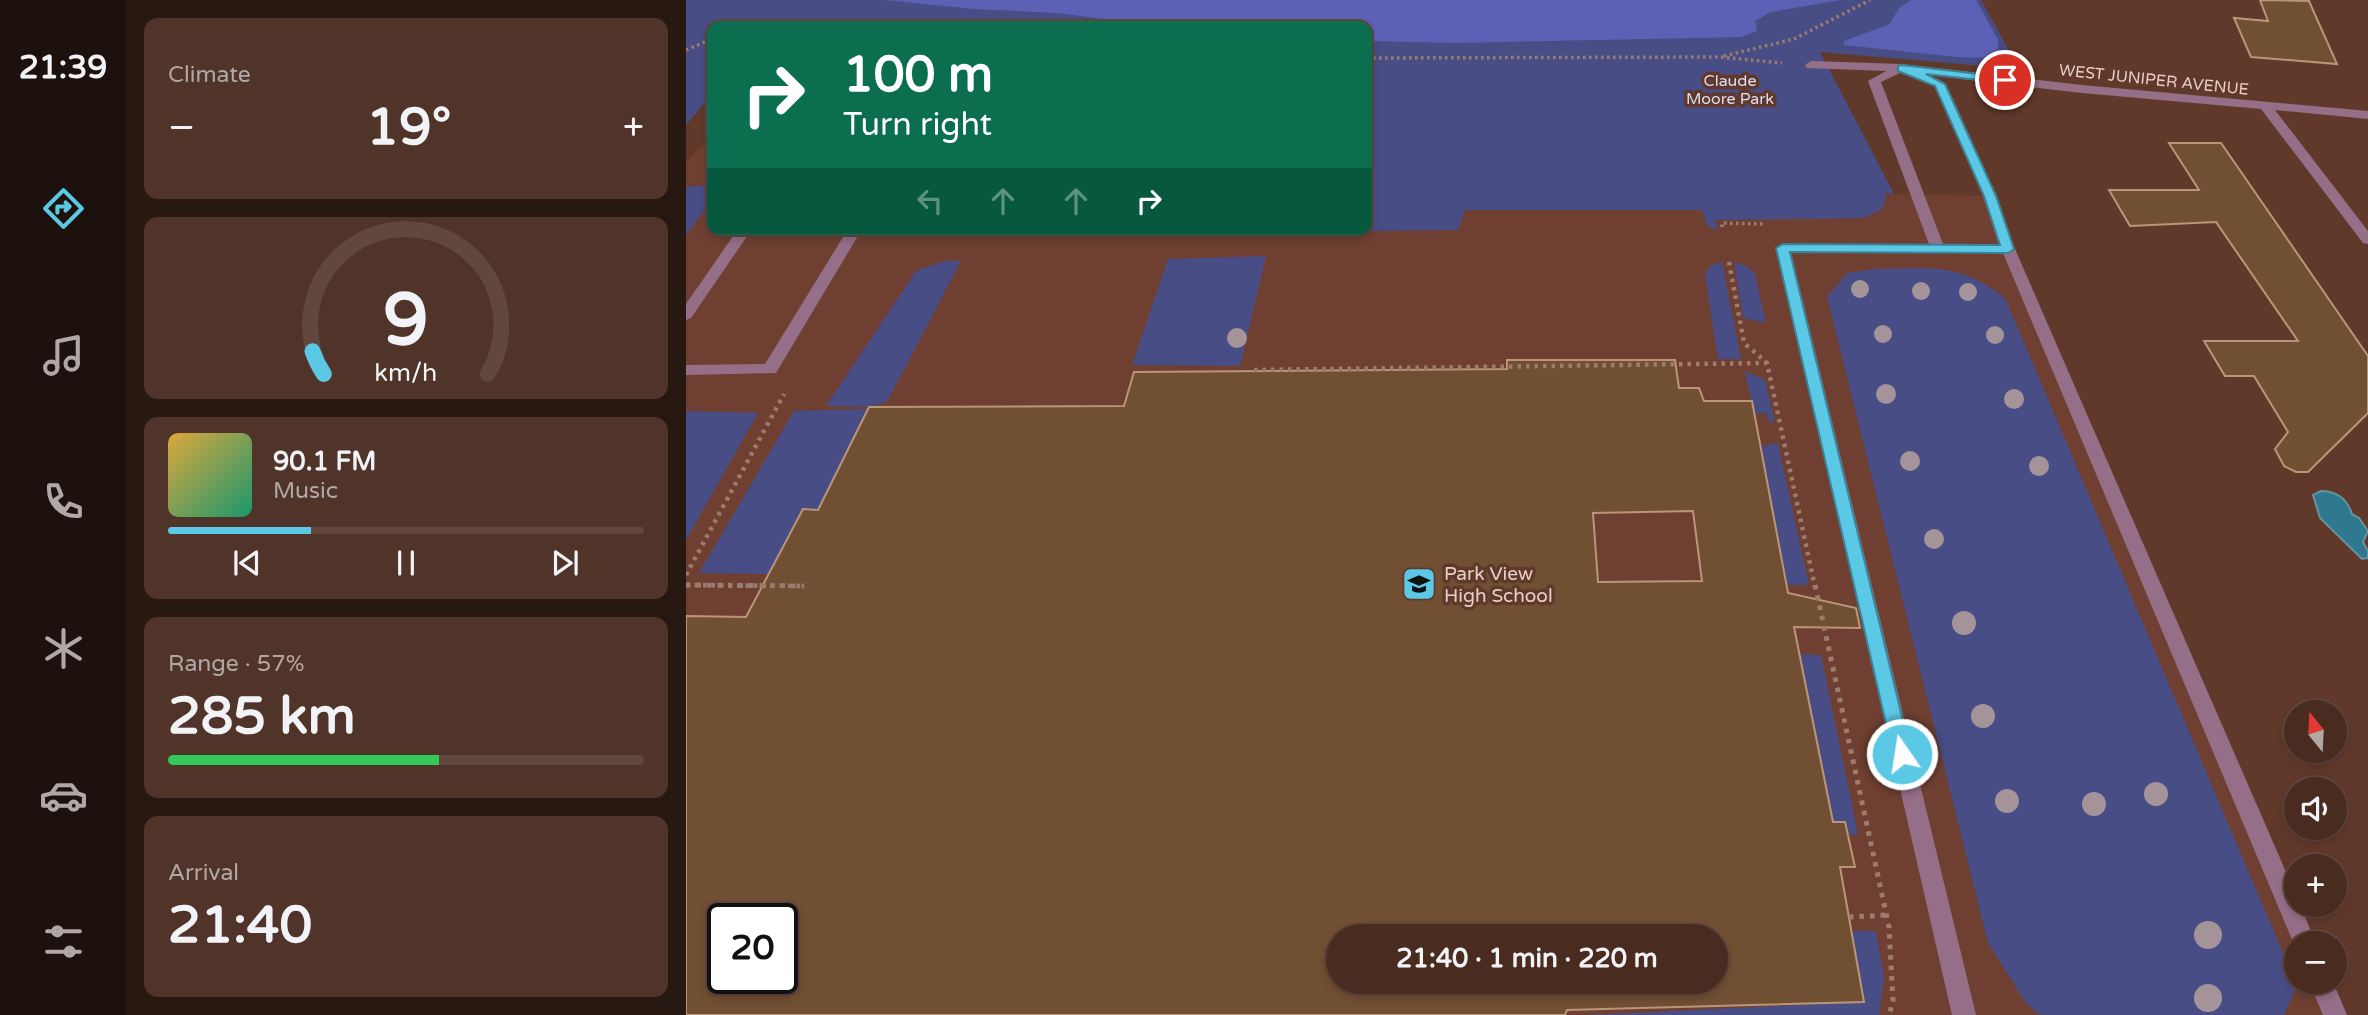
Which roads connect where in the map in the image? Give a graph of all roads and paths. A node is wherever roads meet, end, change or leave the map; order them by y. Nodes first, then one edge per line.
1 (1870, 0) edge
2 (707, 41) edge
3 (686, 50) edge
4 (1720, 57) junction
5 (1372, 58) edge
6 (1811, 65) joint
7 (1902, 68) junction
8 (2265, 106) junction
9 (2368, 115) edge
10 (741, 235) edge
11 (851, 235) edge
12 (2368, 240) edge
13 (1937, 248) junction
14 (2008, 249) junction
15 (1728, 262) dead end
16 (686, 315) edge
17 (1767, 363) junction
18 (686, 370) edge
19 (1254, 370) dead end
20 (786, 391) dead end
21 (686, 575) edge
22 (686, 585) edge
23 (804, 586) dead end
24 (1887, 915) junction
25 (1849, 917) dead end
26 (2300, 931) edge
27 (2326, 994) edge
28 (1889, 1015) edge
29 (1964, 1015) edge
30 (2335, 1015) edge

1 - 4 path
2 - 3 path
4 - 5 path
4 - 6 path
6 - 7 street, WEST JUNIPER AVENUE
7 - 8 street, WEST JUNIPER AVENUE
7 - 13 street
7 - 14 street
8 - 9 street, WEST JUNIPER AVENUE
8 - 12 street
10 - 16 street
11 - 18 street
13 - 14 street
13 - 29 street
14 - 26 street
15 - 17 path
17 - 19 path
17 - 24 path
20 - 21 path
22 - 23 path
24 - 25 path
24 - 28 path
27 - 30 street

